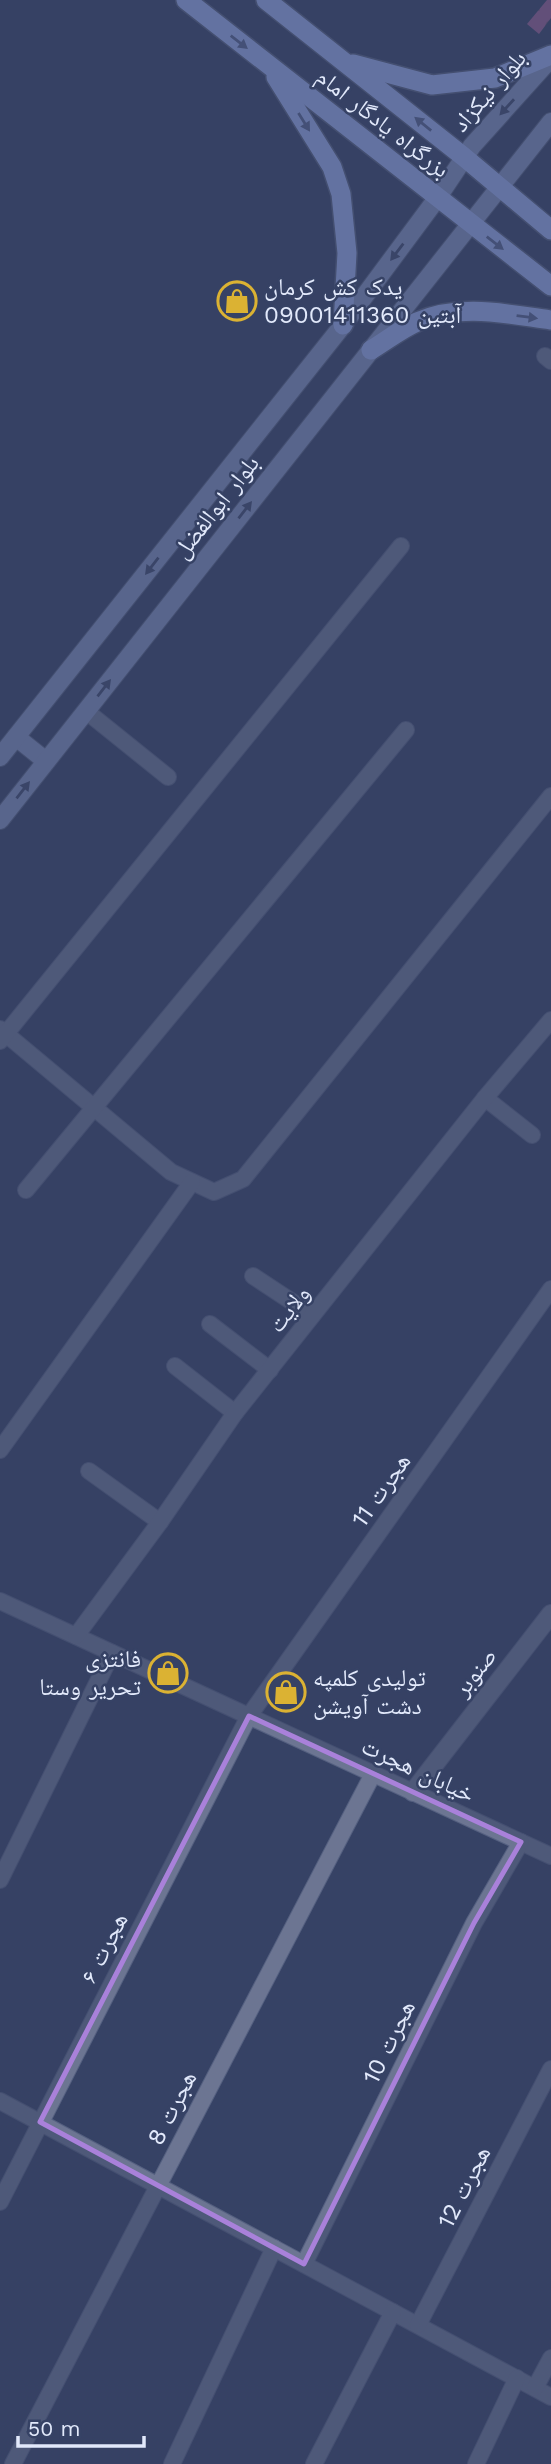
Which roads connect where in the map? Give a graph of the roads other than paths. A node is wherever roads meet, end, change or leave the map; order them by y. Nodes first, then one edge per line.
1 (186, 0) edge
2 (266, 0) edge
3 (551, 56) edge
4 (347, 63) junction
5 (268, 64) junction
6 (551, 122) edge
7 (464, 157) junction
8 (500, 187) junction
9 (438, 197) junction
10 (471, 224) junction
11 (551, 230) edge
12 (551, 286) edge
13 (551, 320) edge
14 (343, 325) junction
15 (371, 350) junction
16 (401, 546) dead end
17 (86, 711) junction
18 (406, 730) dead end
19 (16, 737) junction
20 (0, 757) edge
21 (46, 761) junction
22 (168, 776) dead end
23 (551, 796) edge
24 (0, 820) edge
25 (551, 1020) edge
26 (2, 1035) edge
27 (485, 1098) junction
28 (94, 1109) junction
29 (532, 1135) dead end
30 (192, 1182) junction
31 (26, 1191) dead end
32 (253, 1276) dead end
33 (551, 1289) edge
34 (312, 1315) junction
35 (210, 1324) dead end
36 (175, 1366) dead end
37 (270, 1370) junction
38 (235, 1413) junction
39 (0, 1450) edge
40 (89, 1471) dead end
41 (160, 1522) junction
42 (0, 1601) edge
43 (551, 1614) edge
44 (76, 1636) junction
45 (111, 1653) junction
46 (249, 1716) junction
47 (373, 1774) junction
48 (413, 1792) junction
49 (520, 1842) junction
50 (551, 1857) edge
51 (0, 1880) edge
52 (551, 2069) edge
53 (0, 2101) edge
54 (40, 2122) junction
55 (158, 2186) junction
56 (0, 2202) edge
57 (274, 2248) junction
58 (304, 2264) junction
59 (393, 2312) junction
60 (418, 2325) junction
61 (551, 2358) edge
62 (517, 2378) junction
63 (535, 2388) junction
64 (551, 2396) edge
65 (13, 2464) edge
66 (172, 2464) edge
67 (314, 2464) edge
68 (476, 2464) edge

1 -> 5 highway, بزرگراه یادگار امام
2 - 4 highway, بزرگراه یادگار امام
3 - 4 highway
3 -> 7 main road, بلوار نیکزاد
7 -> 4 highway, بزرگراه یادگار امام
5 - 9 highway, بزرگراه یادگار امام
5 -> 14 highway
6 - 8 main road
7 - 8 highway, بزرگراه یادگار امام
7 - 9 main road, بلوار نیکزاد
8 - 10 main road, بلوار ابوالفضل
8 - 11 highway, بزرگراه یادگار امام
9 - 10 highway, بزرگراه یادگار امام
9 -> 14 main road, بلوار ابوالفضل
10 -> 12 highway, بزرگراه یادگار امام
10 - 15 main road, بلوار ابوالفضل
15 -> 13 highway
14 -> 19 main road, بلوار ابوالفضل
17 -> 15 main road, بلوار ابوالفضل
16 - 26 street
17 - 21 main road, بلوار ابوالفضل
17 - 22 street
18 - 28 street
19 - 20 main road, بلوار ابوالفضل
19 - 21 main road
24 -> 21 main road, بلوار ابوالفضل
23 - 30 street
25 - 27 street, ولایت
26 - 28 street
27 - 29 street
27 - 34 street, ولایت
28 - 30 street
28 - 31 street
30 - 39 street
32 - 34 street
33 - 46 street, هجرت 11
34 - 37 street, ولایت
35 - 37 street
36 - 38 street
37 - 38 street, ولایت
38 - 41 street, ولایت
40 - 41 street
41 - 44 street, ولایت
42 - 44 street, خیابان هجرت
43 - 48 street, صنوبر
44 - 45 street, خیابان هجرت
45 - 46 street, خیابان هجرت
45 - 51 street
46 - 47 street, خیابان هجرت
46 - 54 street, هجرت ۶
47 - 48 street, خیابان هجرت
47 - 55 street, هجرت 8
48 - 49 street, خیابان هجرت
49 - 50 street, خیابان هجرت
49 - 58 street, هجرت 10
52 - 60 street, هجرت 12
53 - 54 street
54 - 55 street
54 - 56 street, هجرت ۶
55 - 57 street
55 - 65 street, هجرت 8
57 - 58 street
57 - 66 street
58 - 59 street
59 - 60 street
59 - 67 street
60 - 62 street
61 - 63 street
62 - 63 street
62 - 68 street
63 - 64 street

